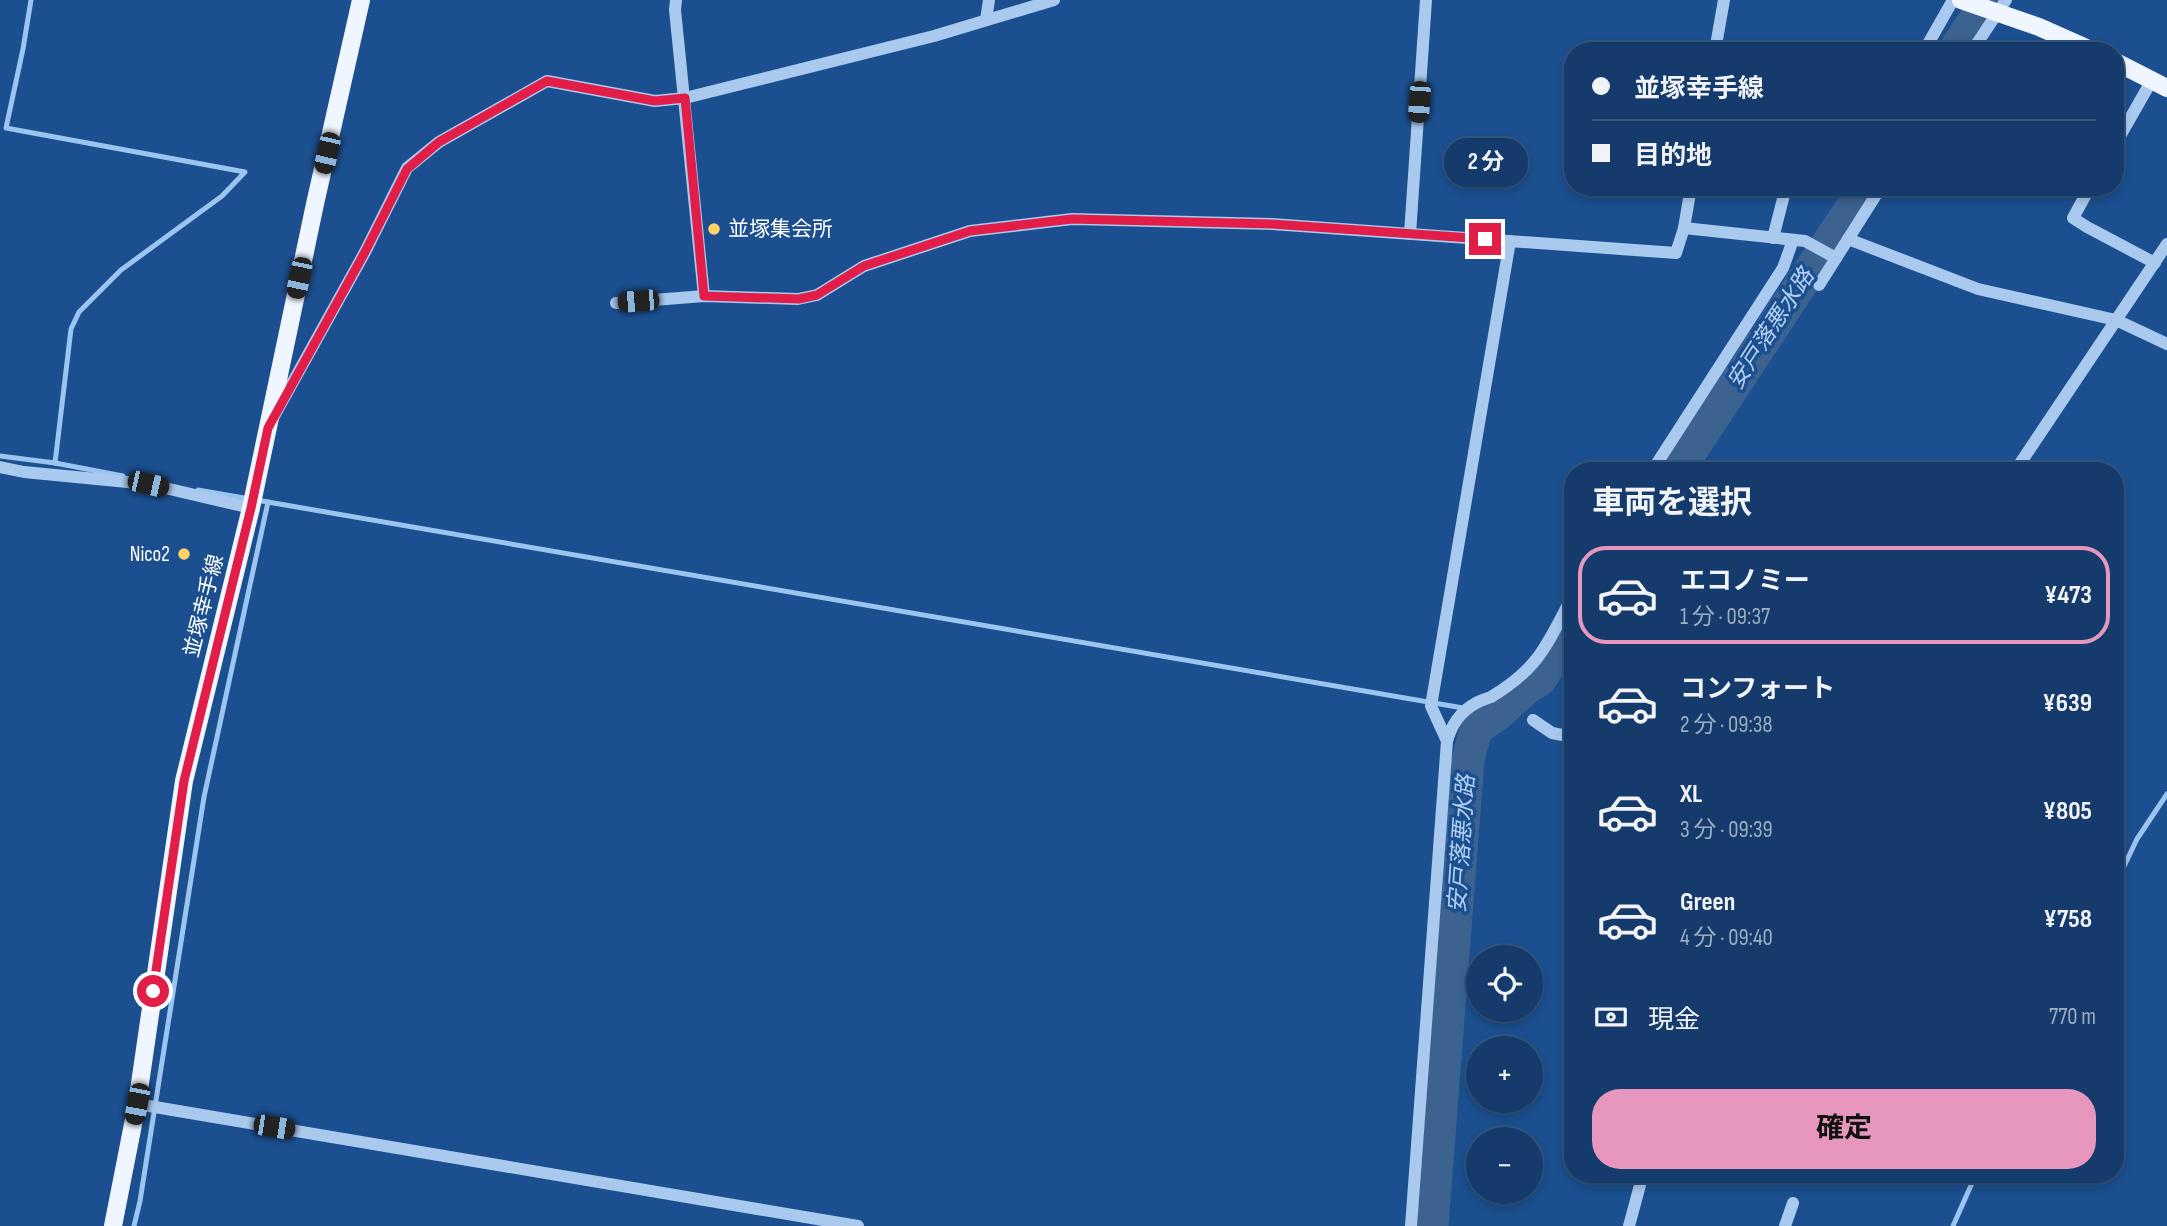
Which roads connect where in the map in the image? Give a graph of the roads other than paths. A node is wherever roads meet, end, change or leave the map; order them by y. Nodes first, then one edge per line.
1 (361, 0) edge
2 (677, 0) edge
3 (989, 0) edge
4 (1054, 0) edge
5 (1426, 0) edge
6 (1724, 0) edge
7 (1953, 0) edge
8 (1961, 0) edge
9 (2002, 6) edge
10 (986, 20) junction
11 (1717, 42) edge
12 (1929, 42) edge
13 (1978, 42) edge
14 (2072, 42) edge
15 (2124, 66) edge
16 (2159, 84) edge
17 (685, 98) junction
18 (2124, 132) edge
19 (1689, 196) edge
20 (1784, 196) edge
21 (1875, 196) edge
22 (2085, 196) edge
23 (1684, 228) junction
24 (1409, 234) junction
25 (1773, 238) junction
26 (1848, 239) junction
27 (1510, 241) junction
28 (1799, 241) junction
29 (2167, 244) edge
30 (1836, 258) junction
31 (2155, 263) junction
32 (1819, 285) dead end
33 (704, 296) junction
34 (616, 303) dead end
35 (2116, 320) junction
36 (2167, 344) edge
37 (268, 428) junction
38 (1657, 462) edge
39 (2021, 462) edge
40 (0, 467) edge
41 (251, 508) junction
42 (1564, 611) edge
43 (1533, 720) dead end
44 (1564, 735) edge
45 (1447, 741) junction
46 (140, 1105) junction
47 (1641, 1183) edge
48 (1793, 1203) dead end
49 (113, 1226) edge
50 (858, 1226) edge
51 (1411, 1226) edge
52 (1629, 1226) edge
53 (1785, 1226) edge

1 - 37 main road, 並塚幸手線
2 - 17 street
3 - 10 street
4 - 10 street
5 - 24 street
6 - 11 street
7 - 12 street
8 - 9 main road
9 - 13 street
9 - 14 main road
10 - 17 street
15 - 16 main road
16 - 18 street
17 - 33 street
17 - 37 street
19 - 23 street
20 - 25 street
21 - 26 street
22 - 31 street
23 - 25 street
23 - 27 street
24 - 27 street
24 - 33 street
25 - 28 street
26 - 30 street
26 - 35 street
27 - 45 street
28 - 30 street
28 - 38 street
29 - 31 street
30 - 32 street
31 - 35 street
33 - 34 street
35 - 36 street
35 - 39 street
37 - 41 main road, 並塚幸手線
40 - 41 street
41 - 46 main road, 並塚幸手線
42 - 45 street
43 - 44 street
45 - 51 street
46 - 49 main road, 並塚幸手線
46 - 50 street
47 - 52 street
48 - 53 street

